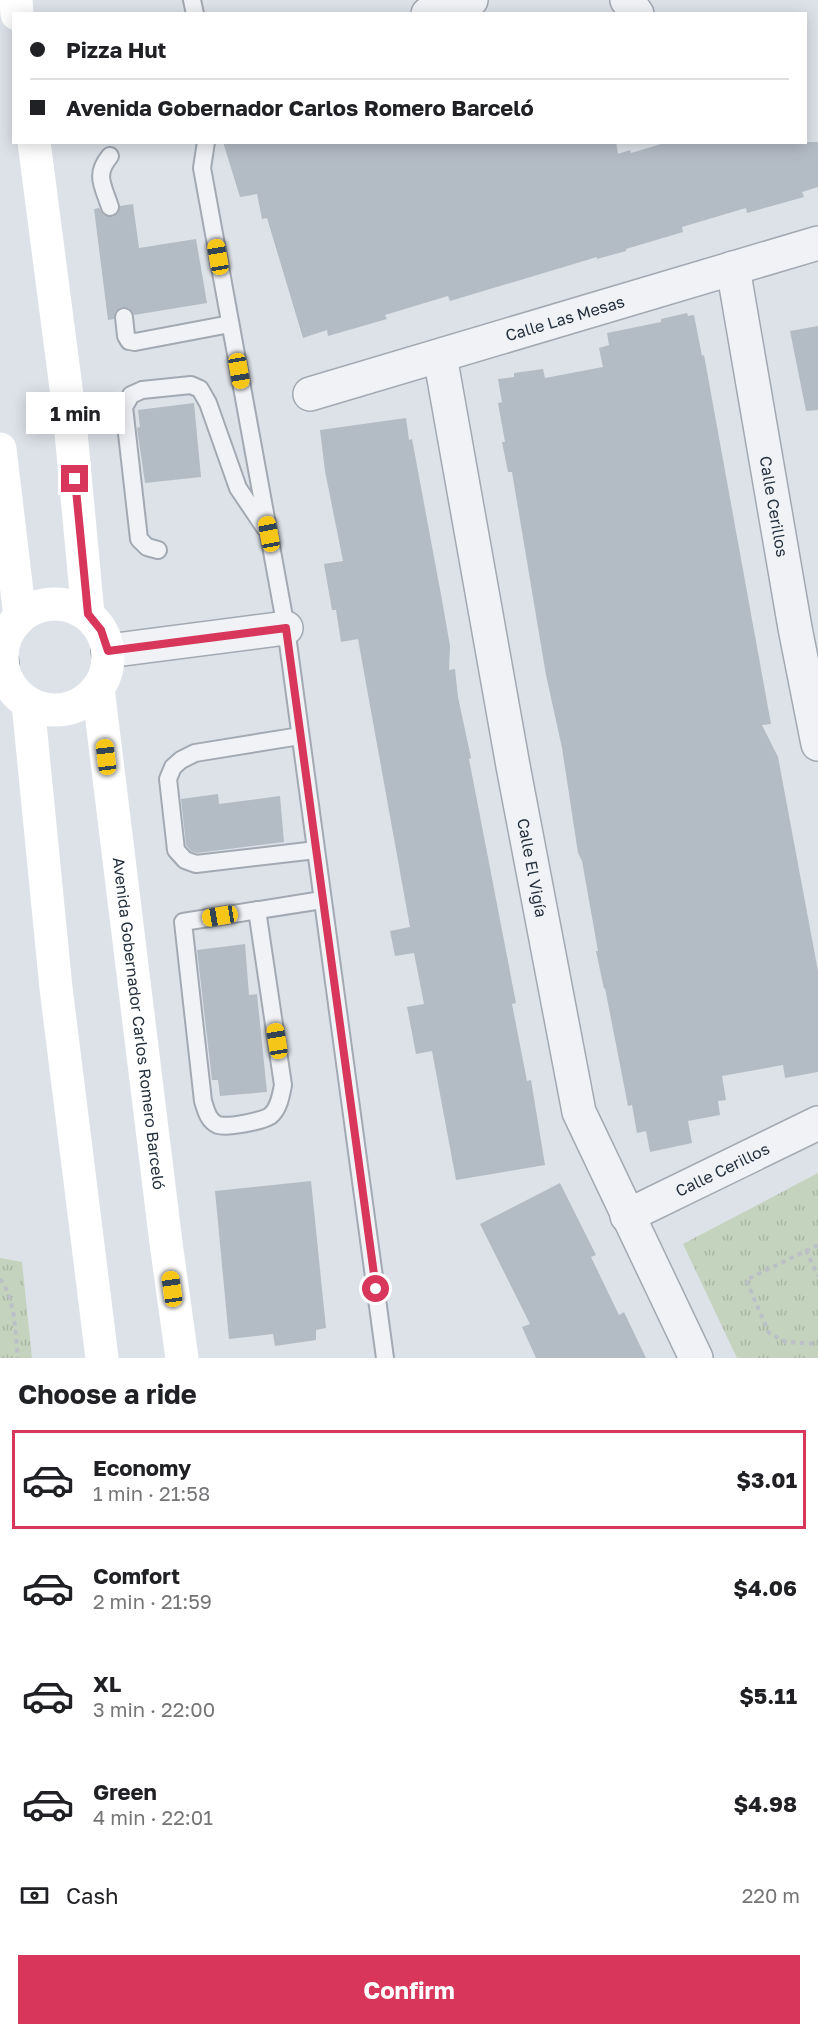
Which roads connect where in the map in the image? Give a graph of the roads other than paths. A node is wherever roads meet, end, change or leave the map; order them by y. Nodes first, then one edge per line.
1 (471, 0) edge
2 (434, 12) edge
3 (34, 144) edge
4 (206, 144) edge
5 (110, 156) dead end
6 (110, 207) dead end
7 (818, 243) edge
8 (733, 268) junction
9 (124, 317) dead end
10 (230, 324) junction
11 (440, 356) junction
12 (310, 394) dead end
13 (0, 449) edge
14 (269, 534) junction
15 (158, 550) dead end
16 (88, 614) junction
17 (20, 617) junction
18 (286, 628) junction
19 (108, 651) junction
20 (1, 663) edge
21 (98, 688) junction
22 (28, 703) junction
23 (300, 736) junction
24 (818, 744) edge
25 (316, 850) junction
26 (322, 900) junction
27 (256, 910) junction
28 (818, 1123) edge
29 (627, 1216) junction
30 (102, 1358) edge
31 (182, 1358) edge
32 (385, 1358) edge
33 (696, 1358) edge

1 - 2 street
3 - 16 main road
4 - 10 lane
5 - 6 lane
7 - 8 street, Calle Las Mesas
8 - 11 street, Calle Las Mesas
8 - 24 street, Calle Cerillos
9 - 10 lane
10 - 14 lane
11 - 12 street, Calle Las Mesas
11 - 29 street, Calle El Vigía
13 - 17 main road
14 - 15 lane
14 - 18 lane
16 - 17 main road
16 - 19 main road
17 - 20 main road
18 - 19 street
18 - 23 lane
19 - 21 main road
20 - 22 main road
21 - 22 main road
21 - 31 main road, Avenida Gobernador Carlos Romero Barceló
22 - 30 main road
23 - 25 lane
23 - 25 lane
25 - 26 lane
26 - 27 lane
26 - 32 lane
27 - 27 lane
28 - 29 street, Calle Cerillos
29 - 33 street, Calle El Vigía

